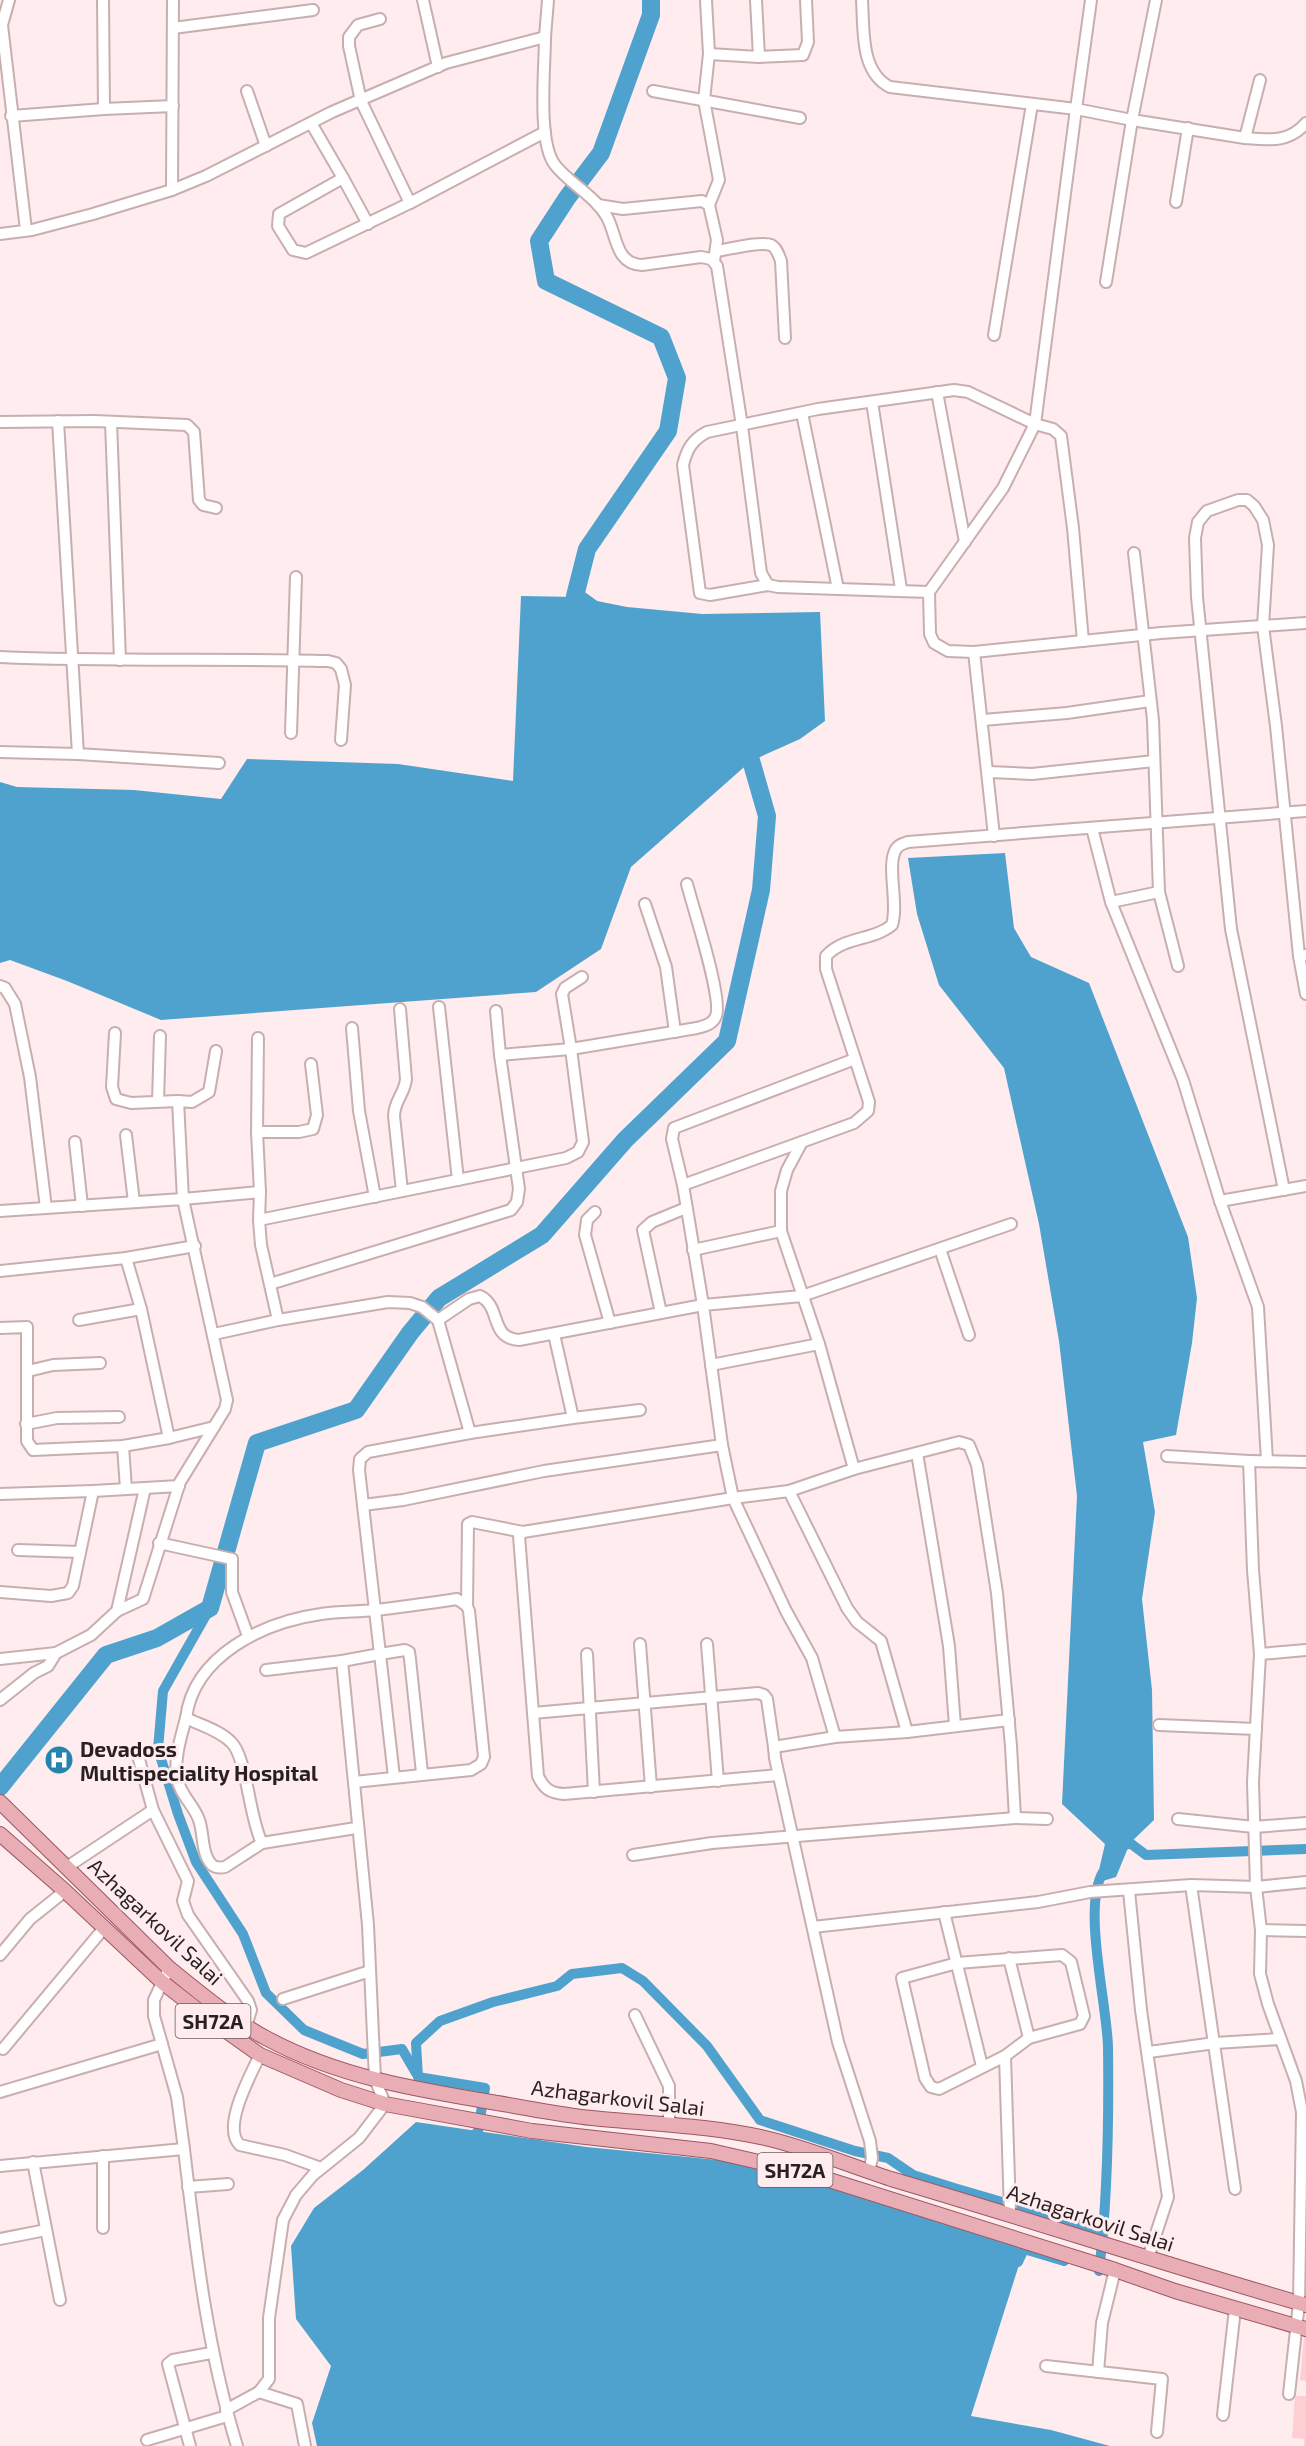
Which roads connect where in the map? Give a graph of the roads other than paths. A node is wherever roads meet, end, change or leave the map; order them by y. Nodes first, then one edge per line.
1 (9, 0) edge
2 (103, 0) edge
3 (173, 0) edge
4 (423, 0) edge
5 (548, 0) edge
6 (706, 0) edge
7 (756, 0) edge
8 (806, 0) edge
9 (862, 0) edge
10 (1091, 0) edge
11 (1156, 0) edge
12 (312, 10) dead end
13 (380, 19) dead end
14 (173, 28) junction
15 (545, 37) junction
16 (709, 54) junction
17 (759, 57) junction
18 (438, 67) junction
19 (1260, 80) dead end
20 (4, 81) edge
21 (247, 91) dead end
22 (653, 91) dead end
23 (704, 100) junction
24 (361, 101) junction
25 (1032, 104) junction
26 (173, 106) junction
27 (104, 109) junction
28 (1076, 109) junction
29 (11, 116) junction
30 (800, 118) dead end
31 (1132, 120) junction
32 (311, 123) junction
33 (1306, 123) edge
34 (1188, 128) junction
35 (545, 132) junction
36 (1245, 138) junction
37 (266, 146) junction
38 (343, 178) junction
39 (172, 190) junction
40 (1176, 202) dead end
41 (410, 203) junction
42 (598, 205) junction
43 (710, 205) junction
44 (368, 224) junction
45 (26, 230) junction
46 (0, 234) edge
47 (716, 256) junction
48 (1106, 282) dead end
49 (994, 335) dead end
50 (785, 338) dead end
51 (937, 392) junction
52 (872, 402) junction
53 (802, 413) junction
54 (58, 421) junction
55 (0, 422) edge
56 (111, 422) junction
57 (1035, 424) junction
58 (742, 426) junction
59 (216, 508) dead end
60 (965, 542) junction
61 (1134, 553) dead end
62 (296, 577) dead end
63 (768, 585) junction
64 (838, 589) junction
65 (901, 589) junction
66 (929, 592) junction
67 (1306, 623) edge
68 (1263, 626) junction
69 (1199, 630) junction
70 (1141, 635) junction
71 (1083, 641) junction
72 (974, 652) junction
73 (0, 657) edge
74 (72, 660) junction
75 (120, 660) junction
76 (294, 660) junction
77 (1150, 701) junction
78 (983, 720) junction
79 (291, 733) dead end
80 (341, 740) dead end
81 (0, 752) edge
82 (78, 754) junction
83 (1154, 761) junction
84 (219, 763) dead end
85 (989, 772) junction
86 (1306, 811) edge
87 (1284, 814) junction
88 (1221, 817) junction
89 (1158, 823) junction
90 (1092, 828) junction
91 (994, 836) junction
92 (687, 884) dead end
93 (1159, 892) junction
94 (1111, 902) junction
95 (645, 904) dead end
96 (1302, 956) edge
97 (1178, 966) dead end
98 (582, 977) dead end
99 (0, 986) edge
100 (1306, 994) edge
101 (439, 1007) dead end
102 (400, 1008) dead end
103 (496, 1011) dead end
104 (352, 1028) dead end
105 (675, 1032) junction
106 (115, 1034) dead end
107 (160, 1036) dead end
108 (258, 1038) dead end
109 (571, 1049) junction
110 (216, 1051) dead end
111 (500, 1055) junction
112 (855, 1059) junction
113 (311, 1064) dead end
114 (158, 1101) junction
115 (178, 1101) junction
116 (257, 1132) junction
117 (126, 1136) dead end
118 (75, 1142) dead end
119 (802, 1142) junction
120 (515, 1168) junction
121 (458, 1180) junction
122 (683, 1185) junction
123 (1306, 1186) edge
124 (1284, 1190) junction
125 (402, 1191) junction
126 (260, 1192) junction
127 (375, 1197) junction
128 (183, 1199) junction
129 (1220, 1201) junction
130 (134, 1202) junction
131 (82, 1206) junction
132 (46, 1208) junction
133 (686, 1208) junction
134 (0, 1211) edge
135 (595, 1212) dead end
136 (259, 1220) junction
137 (1011, 1224) dead end
138 (781, 1231) junction
139 (195, 1246) junction
140 (940, 1249) junction
141 (693, 1250) junction
142 (126, 1258) junction
143 (0, 1271) edge
144 (270, 1284) junction
145 (802, 1296) junction
146 (703, 1305) junction
147 (141, 1309) junction
148 (661, 1313) junction
149 (436, 1318) junction
150 (79, 1320) dead end
151 (278, 1320) junction
152 (610, 1323) junction
153 (0, 1328) edge
154 (214, 1334) junction
155 (554, 1334) junction
156 (969, 1335) dead end
157 (819, 1344) junction
158 (100, 1363) dead end
159 (711, 1365) junction
160 (28, 1371) junction
161 (640, 1410) dead end
162 (118, 1418) dead end
163 (573, 1418) junction
164 (26, 1424) junction
165 (214, 1427) junction
166 (470, 1433) junction
167 (169, 1438) junction
168 (722, 1445) junction
169 (123, 1446) junction
170 (917, 1453) junction
171 (1167, 1456) dead end
172 (1249, 1461) junction
173 (1267, 1461) junction
174 (1306, 1462) edge
175 (854, 1469) junction
176 (179, 1486) junction
177 (145, 1488) junction
178 (126, 1489) junction
179 (93, 1491) junction
180 (789, 1491) junction
181 (0, 1494) edge
182 (733, 1498) junction
183 (363, 1505) junction
184 (523, 1532) junction
185 (159, 1543) junction
186 (18, 1550) dead end
187 (80, 1552) junction
188 (0, 1592) edge
189 (467, 1606) junction
190 (374, 1610) junction
191 (117, 1611) junction
192 (248, 1636) junction
193 (640, 1644) dead end
194 (707, 1644) dead end
195 (1306, 1650) edge
196 (56, 1653) junction
197 (380, 1654) junction
198 (587, 1654) dead end
199 (1260, 1654) junction
200 (0, 1659) edge
201 (342, 1661) junction
202 (266, 1670) dead end
203 (713, 1699) junction
204 (0, 1700) edge
205 (645, 1704) junction
206 (591, 1708) junction
207 (533, 1713) junction
208 (186, 1718) junction
209 (1009, 1720) junction
210 (1159, 1725) dead end
211 (955, 1726) junction
212 (1256, 1729) junction
213 (907, 1732) junction
214 (835, 1737) junction
215 (774, 1747) junction
216 (137, 1752) dead end
217 (422, 1773) junction
218 (778, 1775) junction
219 (394, 1777) junction
220 (718, 1781) junction
221 (354, 1782) junction
222 (651, 1787) junction
223 (594, 1792) junction
224 (5, 1807) edge
225 (153, 1809) junction
226 (1015, 1818) junction
227 (1047, 1819) dead end
228 (1178, 1819) dead end
229 (1306, 1823) edge
230 (1254, 1827) junction
231 (356, 1828) junction
232 (0, 1834) edge
233 (792, 1836) junction
234 (262, 1843) junction
235 (633, 1855) dead end
236 (67, 1867) junction
237 (1306, 1882) edge
238 (1191, 1885) junction
239 (1256, 1887) junction
240 (65, 1891) junction
241 (1129, 1891) junction
242 (944, 1912) junction
243 (813, 1927) junction
244 (104, 1928) junction
245 (1261, 1930) junction
246 (1306, 1931) edge
247 (0, 1955) edge
248 (1009, 1958) junction
249 (957, 1964) junction
250 (169, 1968) junction
251 (370, 1971) junction
252 (162, 1982) junction
253 (284, 2000) dead end
254 (635, 2015) dead end
255 (246, 2026) junction
256 (1029, 2038) junction
257 (1280, 2039) junction
258 (1215, 2043) junction
259 (162, 2044) junction
260 (3, 2049) dead end
261 (1149, 2052) junction
262 (260, 2055) junction
263 (1005, 2056) junction
264 (982, 2066) junction
265 (375, 2079) junction
266 (0, 2092) edge
267 (385, 2104) junction
268 (669, 2124) junction
269 (184, 2149) junction
270 (103, 2156) junction
271 (33, 2163) junction
272 (0, 2166) edge
273 (321, 2169) junction
274 (869, 2172) junction
275 (228, 2184) dead end
276 (188, 2187) junction
277 (1235, 2189) dead end
278 (1010, 2211) junction
279 (103, 2228) dead end
280 (46, 2230) junction
281 (0, 2239) edge
282 (1148, 2258) junction
283 (1111, 2268) junction
284 (60, 2300) dead end
285 (1303, 2304) edge
286 (1235, 2309) junction
287 (1302, 2328) edge
288 (211, 2353) junction
289 (1046, 2366) dead end
290 (1098, 2372) junction
291 (259, 2392) junction
292 (1289, 2394) dead end
293 (226, 2413) junction
294 (1222, 2415) dead end
295 (186, 2429) junction
296 (1157, 2433) dead end
297 (147, 2440) dead end
298 (190, 2446) edge
299 (237, 2446) edge
300 (305, 2446) edge

1 - 20 street
2 - 27 street
3 - 14 street
4 - 18 street
5 - 15 street
6 - 16 street
7 - 17 street
8 - 17 street
9 - 25 street
10 - 28 street
11 - 31 street
12 - 14 street
13 - 24 street
14 - 26 street
15 - 18 street
15 - 35 street
16 - 17 street
16 - 23 street
18 - 24 street
19 - 36 street
20 - 29 street
21 - 37 street
22 - 23 street
23 - 30 street
23 - 43 street
24 - 32 street
24 - 41 street
25 - 28 street
25 - 49 street
26 - 27 street
26 - 39 street
27 - 29 street
28 - 31 street
28 - 57 street
29 - 45 street
31 - 34 street
31 - 48 street
32 - 37 street
32 - 38 street
33 - 36 street
34 - 36 street
34 - 40 street
35 - 41 street
35 - 42 street
37 - 39 street
38 - 44 street
38 - 44 street
39 - 45 street
41 - 44 street
42 - 43 street
42 - 47 street
43 - 47 street
45 - 46 street
47 - 50 street
47 - 58 street
51 - 52 street
51 - 57 street
51 - 60 street
52 - 53 street
52 - 65 street
53 - 58 street
53 - 64 street
54 - 55 street
54 - 56 street
54 - 74 street
56 - 59 street
56 - 75 street
57 - 60 street
57 - 71 street
58 - 63 street
58 - 63 street
60 - 66 street
61 - 70 street
62 - 76 street
63 - 64 street
64 - 65 street
65 - 66 street
66 - 72 street
67 - 68 street
68 - 69 street
68 - 69 street
68 - 87 street
69 - 70 street
69 - 88 street
70 - 71 street
70 - 77 street
71 - 72 street
72 - 78 street
73 - 74 street
74 - 75 street
74 - 82 street
75 - 76 street
76 - 79 street
76 - 80 street
77 - 78 street
77 - 83 street
78 - 85 street
81 - 82 street
82 - 84 street
83 - 85 street
83 - 89 street
85 - 91 street
86 - 87 street
87 - 88 street
87 - 96 street
88 - 89 street
88 - 124 street
89 - 90 street
89 - 93 street
90 - 91 street
90 - 94 street
91 - 112 street
92 - 105 street
93 - 94 street
93 - 97 street
94 - 129 street
95 - 105 street
96 - 100 street
98 - 109 street
99 - 132 street
101 - 121 street
102 - 125 street
103 - 111 street
104 - 127 street
105 - 109 street
106 - 114 street
107 - 114 street
108 - 116 street
109 - 111 street
109 - 120 street
110 - 115 street
111 - 120 street
112 - 119 street
112 - 122 street
113 - 116 street
114 - 115 street
115 - 128 street
116 - 126 street
117 - 130 street
118 - 131 street
119 - 122 street
119 - 138 street
120 - 121 street
120 - 144 street
121 - 125 street
122 - 133 street
123 - 124 street
124 - 129 street
125 - 127 street
126 - 128 street
126 - 136 street
127 - 136 street
128 - 130 street
128 - 139 street
129 - 173 street
130 - 131 street
131 - 132 street
132 - 134 street
133 - 141 street
133 - 148 street
135 - 152 street
136 - 144 street
137 - 140 street
138 - 141 street
138 - 145 street
139 - 142 street
139 - 154 street
140 - 145 street
140 - 156 street
141 - 146 street
142 - 143 street
142 - 147 street
144 - 151 street
145 - 146 street
145 - 157 street
146 - 148 street
146 - 159 street
147 - 150 street
147 - 167 street
148 - 152 street
149 - 151 street
149 - 155 street
149 - 166 street
151 - 154 street
152 - 155 street
153 - 160 street
154 - 165 street
155 - 163 street
157 - 159 street
157 - 175 street
158 - 160 street
159 - 168 street
160 - 164 street
161 - 163 street
162 - 164 street
163 - 166 street
164 - 169 street
165 - 167 street
165 - 176 street
166 - 183 street
167 - 169 street
168 - 182 street
168 - 183 street
169 - 178 street
170 - 175 street
170 - 209 street
170 - 211 street
171 - 172 street
172 - 173 street
172 - 199 street
173 - 174 street
175 - 180 street
176 - 177 street
176 - 185 street
177 - 178 street
177 - 191 street
178 - 179 street
179 - 181 street
179 - 187 street
180 - 182 street
180 - 213 street
182 - 184 street
182 - 214 street
183 - 190 street
184 - 189 street
184 - 207 street
185 - 191 street
185 - 192 street
186 - 187 street
187 - 188 street
189 - 190 street
189 - 217 street
190 - 192 street
190 - 197 street
191 - 196 street
192 - 208 street
193 - 205 street
194 - 203 street
195 - 199 street
196 - 200 street
196 - 204 street
197 - 201 street
197 - 217 street
197 - 219 street
198 - 206 street
199 - 212 street
201 - 202 street
201 - 221 street
203 - 205 street
203 - 215 street
203 - 220 street
205 - 206 street
205 - 222 street
206 - 207 street
206 - 223 street
207 - 223 street
208 - 234 street
208 - 234 street
209 - 211 street
209 - 226 street
210 - 212 street
211 - 213 street
212 - 230 street
213 - 214 street
214 - 215 street
215 - 218 street
216 - 225 street
217 - 219 street
218 - 220 street
218 - 233 street
219 - 221 street
220 - 222 street
221 - 231 street
222 - 223 street
224 - 236 main road, Azhagarkovil Salai / SH72A
225 - 236 street
225 - 255 street
226 - 227 street
226 - 233 street
228 - 230 street
229 - 230 street
230 - 239 street
231 - 234 street
231 - 251 street
232 - 240 main road, Azhagarkovil Salai / SH72A
233 - 235 street
233 - 243 street
236 - 250 main road, Azhagarkovil Salai / SH72A
237 - 239 street
238 - 239 street
238 - 241 street
238 - 258 street
239 - 245 street
240 - 244 main road, Azhagarkovil Salai / SH72A
240 - 247 street
241 - 242 street
241 - 261 street
242 - 243 street
242 - 249 street
243 - 274 street
244 - 252 main road, Azhagarkovil Salai / SH72A
244 - 260 street
245 - 246 street
245 - 257 street
248 - 249 street
248 - 256 street
248 - 256 street
249 - 264 street
249 - 264 street
250 - 252 street
250 - 255 main road, Azhagarkovil Salai / SH72A
251 - 253 street
251 - 265 street
252 - 259 street
252 - 262 main road, Azhagarkovil Salai / SH72A
254 - 268 street
255 - 265 main road, Azhagarkovil Salai / SH72A
256 - 263 street
257 - 258 street
257 - 285 street
258 - 261 street
258 - 277 street
259 - 266 street
259 - 269 street
261 - 282 street
262 - 267 main road, Azhagarkovil Salai / SH72A
262 - 273 street
263 - 264 street
263 - 278 street
265 - 267 street
265 - 268 main road, Azhagarkovil Salai / SH72A
267 - 273 street
267 - 283 main road, Azhagarkovil Salai / SH72A
268 - 274 main road, Azhagarkovil Salai / SH72A
269 - 270 street
269 - 276 street
270 - 271 street
270 - 279 street
271 - 272 street
271 - 280 street
273 - 291 street
274 - 278 main road, Azhagarkovil Salai / SH72A
275 - 276 street
276 - 288 street
278 - 282 main road, Azhagarkovil Salai / SH72A
280 - 281 street
280 - 284 street
282 - 285 main road, Azhagarkovil Salai / SH72A
283 - 286 main road, Azhagarkovil Salai / SH72A
283 - 290 street
285 - 287 street
286 - 287 main road, Azhagarkovil Salai / SH72A
286 - 294 street
287 - 292 street
288 - 293 street
288 - 295 street
289 - 290 street
290 - 296 street
291 - 293 street
291 - 300 street
293 - 295 street
293 - 299 street
295 - 297 street
295 - 298 street

